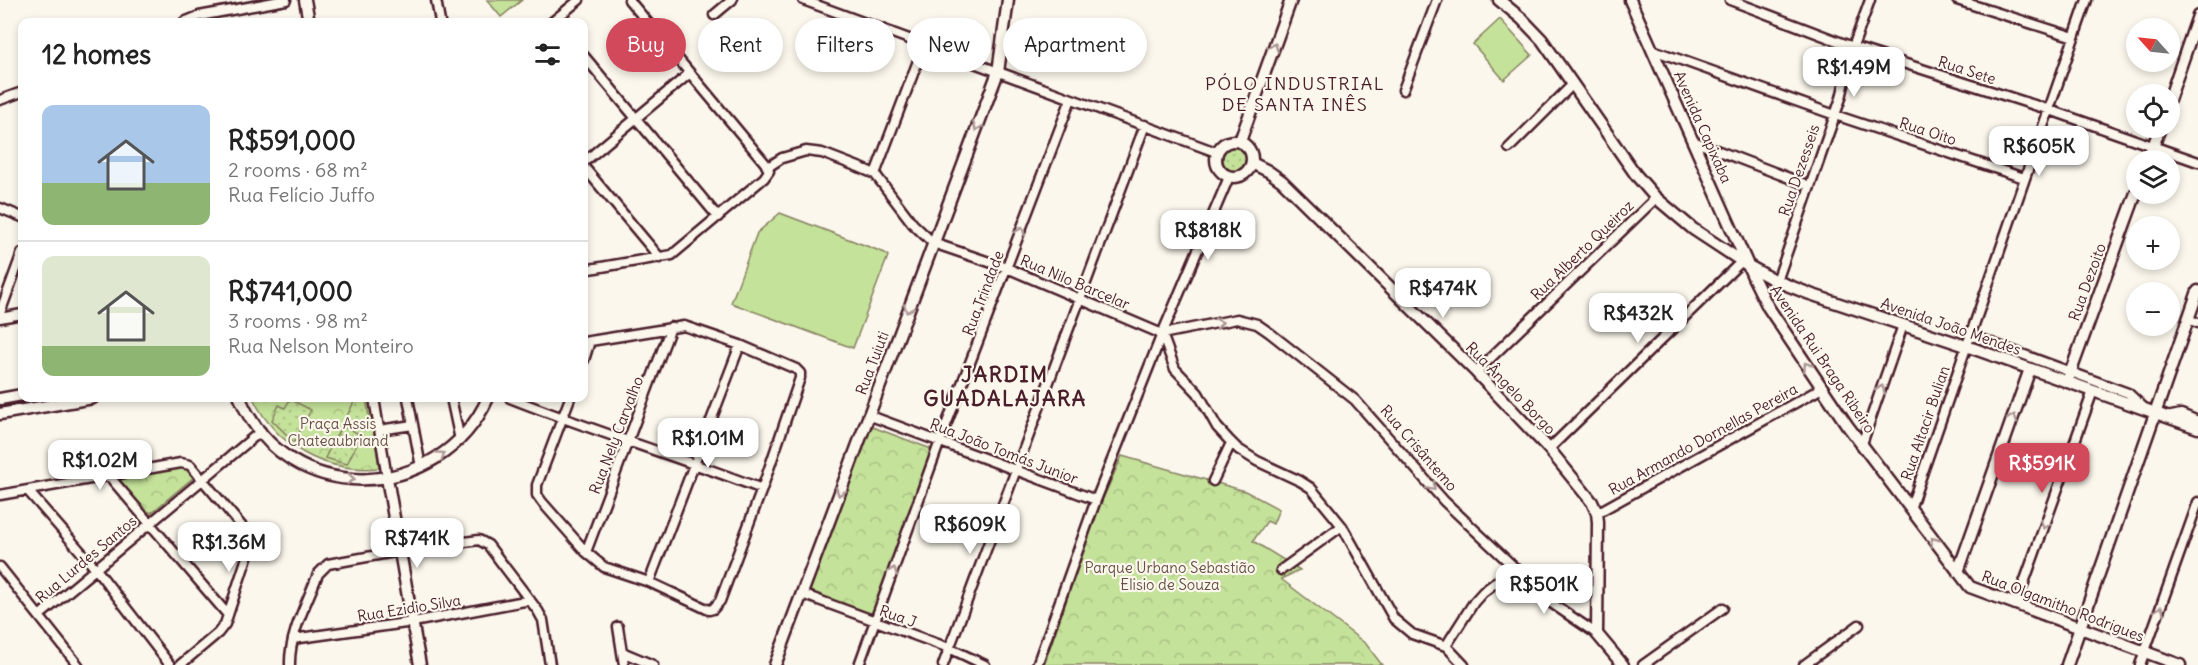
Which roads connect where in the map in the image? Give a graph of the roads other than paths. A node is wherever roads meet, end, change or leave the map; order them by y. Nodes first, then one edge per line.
1 (286, 0) edge
2 (305, 0) edge
3 (436, 0) edge
4 (579, 0) edge
5 (629, 0) edge
6 (732, 0) edge
7 (803, 0) edge
8 (1008, 0) edge
9 (1291, 0) edge
10 (1437, 0) edge
11 (1499, 0) edge
12 (1630, 0) edge
13 (1730, 0) edge
14 (1870, 0) edge
15 (1957, 0) edge
16 (2087, 0) edge
17 (714, 15) dead end
18 (2198, 16) edge
19 (200, 18) edge
20 (308, 18) edge
21 (439, 18) edge
22 (559, 18) edge
23 (2074, 37) junction
24 (907, 39) edge
25 (1853, 48) junction
26 (1653, 50) junction
27 (588, 61) edge
28 (991, 69) edge
29 (914, 72) edge
30 (998, 72) junction
31 (690, 74) junction
32 (1573, 84) junction
33 (2175, 84) edge
34 (1403, 90) dead end
35 (18, 93) edge
36 (1071, 99) junction
37 (0, 100) edge
38 (2050, 110) junction
39 (1835, 115) junction
40 (636, 118) junction
41 (1145, 125) junction
42 (2156, 138) edge
43 (1240, 141) junction
44 (1693, 141) junction
45 (2153, 146) junction
46 (1509, 148) dead end
47 (2152, 150) edge
48 (1216, 152) junction
49 (588, 159) edge
50 (2198, 162) edge
51 (1252, 163) junction
52 (768, 169) junction
53 (588, 172) edge
54 (875, 174) junction
55 (1229, 177) junction
56 (2024, 178) junction
57 (1810, 186) junction
58 (1656, 198) junction
59 (2132, 204) edge
60 (0, 208) edge
61 (18, 215) edge
62 (718, 217) junction
63 (933, 243) junction
64 (660, 258) junction
65 (1745, 262) junction
66 (18, 264) edge
67 (1007, 268) junction
68 (588, 269) edge
69 (1777, 281) junction
70 (2198, 291) edge
71 (1078, 298) junction
72 (0, 313) edge
73 (18, 315) edge
74 (0, 318) edge
75 (2193, 321) edge
76 (1903, 325) junction
77 (671, 327) junction
78 (1162, 334) junction
79 (1970, 335) junction
80 (588, 342) edge
81 (740, 345) junction
82 (1966, 346) junction
83 (2030, 369) junction
84 (1476, 372) junction
85 (2069, 377) junction
86 (1822, 388) junction
87 (2093, 391) junction
88 (18, 396) edge
89 (0, 399) edge
90 (70, 402) edge
91 (242, 402) edge
92 (375, 402) edge
93 (409, 402) edge
94 (452, 402) edge
95 (486, 402) edge
96 (520, 402) edge
97 (568, 402) edge
98 (2155, 413) junction
99 (0, 414) edge
100 (868, 415) junction
101 (562, 419) junction
102 (2198, 421) edge
103 (413, 425) junction
104 (2198, 429) edge
105 (379, 430) junction
106 (261, 431) junction
107 (459, 440) junction
108 (940, 441) junction
109 (628, 442) junction
110 (1231, 443) junction
111 (1862, 444) junction
112 (1549, 449) junction
113 (696, 464) junction
114 (421, 467) junction
115 (1014, 471) junction
116 (109, 476) junction
117 (387, 478) junction
118 (204, 479) junction
119 (1214, 481) dead end
120 (762, 489) junction
121 (28, 492) junction
122 (0, 495) edge
123 (1096, 500) junction
124 (2198, 502) edge
125 (1910, 508) junction
126 (1597, 513) junction
127 (150, 524) junction
128 (1342, 526) junction
129 (400, 551) junction
130 (586, 552) junction
131 (0, 567) edge
132 (1515, 568) junction
133 (96, 569) junction
134 (1281, 570) dead end
135 (1958, 572) junction
136 (649, 582) junction
137 (1970, 587) joint
138 (802, 594) junction
139 (530, 600) junction
140 (2016, 605) junction
141 (1724, 608) dead end
142 (228, 615) junction
143 (39, 616) junction
144 (413, 622) junction
145 (875, 622) junction
146 (1859, 625) dead end
147 (618, 627) dead end
148 (2081, 629) junction
149 (1597, 634) junction
150 (293, 639) junction
151 (1446, 646) junction
152 (950, 648) junction
153 (622, 652) junction
154 (2145, 653) junction
155 (78, 665) edge
156 (170, 665) edge
157 (180, 665) edge
158 (290, 665) edge
159 (420, 665) edge
160 (550, 665) edge
161 (624, 665) edge
162 (653, 665) edge
163 (775, 665) edge
164 (859, 665) edge
165 (943, 665) edge
166 (985, 665) edge
167 (1038, 665) edge
168 (1464, 665) edge
169 (1623, 665) edge
170 (1643, 665) edge
171 (1804, 665) edge
172 (2067, 665) edge
173 (2140, 665) edge
174 (2180, 665) edge

1 - 19 street
2 - 20 street
3 - 21 street
4 - 22 street
5 - 31 street
6 - 17 street
7 - 24 street
8 - 30 street, Rua Tuiuti
43 -> 9 street
10 - 34 street
11 - 32 street
12 - 26 street, Avenida Capixaba
13 - 25 street, Rua Sete
14 - 25 street, Rua Dezesseis
15 - 23 street
16 - 23 street, Rua Altacir Bulian
18 - 33 street
23 - 38 street, Rua Altacir Bulian
25 - 38 street, Rua Sete
25 - 39 street, Rua Dezesseis
26 - 39 street, Rua Oito
26 - 44 street, Avenida Capixaba
27 - 40 street
28 - 30 street
29 - 54 street
30 - 36 street
30 -> 63 street, Rua Tuiuti
31 - 40 street
31 - 52 street
32 - 46 street
32 - 58 street
35 - 37 street
36 - 41 street
67 -> 36 street, Rua Trindade
38 - 45 street, Rua Sete
38 - 56 street, Rua Altacir Bulian
39 - 56 street, Rua Oito
39 - 57 street, Rua Dezesseis
40 - 49 street
40 - 62 street
41 - 48 street
41 - 71 street
42 - 45 street
43 - 48 street
43 - 51 street
44 - 57 street
44 - 65 street, Avenida Capixaba
45 - 47 street
45 - 50 street, Rua Sete
48 - 55 street
51 - 55 street
51 - 84 street, Rua Ângelo Borgo
52 - 54 street
52 - 62 street
53 - 64 street
54 - 63 street, Rua Nilo Barcelar
55 - 78 street
56 - 79 street, Rua Altacir Bulian
57 - 69 street, Rua Dezesseis
58 - 65 street
58 - 84 street, Rua Alberto Queiroz
59 - 85 street, Rua Dezoito
60 - 61 street
62 - 64 street
63 - 67 street, Rua Nilo Barcelar
63 -> 100 street, Rua Tuiuti
64 - 68 street
65 - 69 street, Avenida João Mendes
86 -> 65 street, Avenida Rui Braga Ribeiro
65 - 112 street
66 - 72 street
67 - 71 street, Rua Nilo Barcelar
67 - 108 street, Rua Trindade
69 - 76 street, Avenida João Mendes
70 - 75 street
71 - 78 street, Rua Nilo Barcelar
71 - 115 street
73 - 74 street
75 - 98 street
76 - 82 street, Avenida João Mendes
111 -> 76 street
77 - 80 street
77 - 81 street
77 - 109 street, Rua Nely Carvalho
78 - 110 street
78 - 123 street
78 -> 132 street, Rua Crisântemo
79 - 82 street, Rua Altacir Bulian
79 - 85 street, Avenida João Mendes
81 - 113 street
81 - 120 street
82 - 83 street, Avenida João Mendes
82 - 125 street, Rua Altacir Bulian
83 - 85 street, Avenida João Mendes
135 -> 83 street
84 - 112 street, Rua Ângelo Borgo
85 - 87 street, Avenida João Mendes
85 - 98 street, Avenida João Mendes
86 - 111 street, Avenida Rui Braga Ribeiro
86 - 126 street, Rua Armando Dornellas Pereira
87 - 98 street, Avenida João Mendes
87 -> 140 street
88 - 89 street
90 - 99 street
91 - 106 street
92 - 105 street
93 - 103 street
94 - 107 street
95 - 107 street
96 - 101 street
97 - 101 street
98 - 102 street, Avenida João Mendes
98 - 104 street, Avenida João Mendes
98 - 148 street
100 - 108 street, Rua João Tomás Junior
100 -> 138 street, Rua Tuiuti
101 - 109 street
101 - 130 street
103 - 105 street
103 - 114 street
105 - 117 street
106 -> 117 street
106 - 118 street, Rua Lurdes Santos
114 -> 107 street
108 - 115 street, Rua João Tomás Junior
145 -> 108 street, Rua Trindade
109 - 113 street
109 - 130 street, Rua Nely Carvalho
110 - 119 street
110 - 128 street
111 - 125 street, Avenida Rui Braga Ribeiro
112 - 126 street, Rua Ângelo Borgo
113 - 120 street
113 - 136 street
114 - 117 street
115 - 123 street, Rua João Tomás Junior
115 - 152 street
116 - 118 street
116 - 121 street
116 - 127 street
117 - 129 street
118 - 127 street, Rua Lurdes Santos
118 - 142 street
120 - 136 street
121 - 122 street
121 - 133 street
123 - 167 street
154 -> 124 street
135 -> 125 street, Avenida Rui Braga Ribeiro
126 - 149 street
127 - 133 street, Rua Lurdes Santos
127 - 142 street
128 - 134 street
128 - 151 street
129 - 139 street
129 - 144 street
129 - 150 street
130 - 136 street
131 - 143 street
132 - 149 street, Rua Crisântemo
132 - 151 street
133 - 143 street, Rua Lurdes Santos
133 - 156 street
135 - 137 street, Avenida Rui Braga Ribeiro
137 - 140 street, Rua Olgamitho Rodrigues
138 - 145 street, Rua J
138 - 163 street, Rua Tuiuti
139 - 144 street, Rua Ezidio Silva
139 - 160 street
140 - 148 street, Rua Olgamitho Rodrigues
141 - 170 street
142 - 157 street
143 - 155 street
144 - 150 street, Rua Ezidio Silva
144 - 159 street
145 - 152 street, Rua J
145 - 164 street, Rua Trindade
146 - 171 street
147 - 153 street
148 - 154 street, Rua Olgamitho Rodrigues
148 - 172 street
149 - 169 street, Rua Crisântemo
150 - 158 street
151 - 168 street
152 - 165 street
152 - 166 street, Rua J
153 - 161 street
153 - 162 street
154 - 173 street
154 - 174 street, Rua Olgamitho Rodrigues

